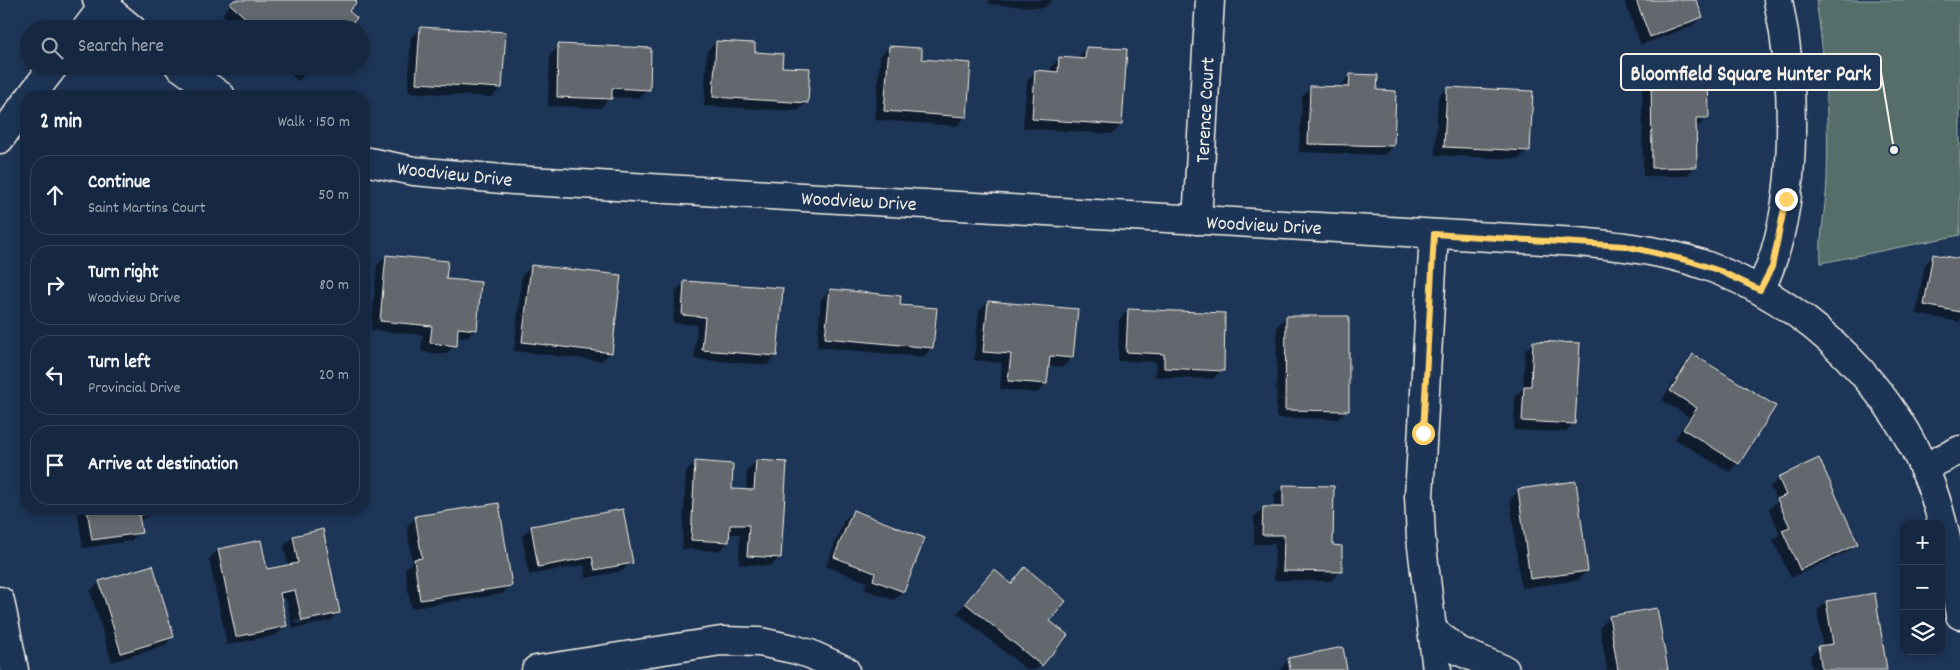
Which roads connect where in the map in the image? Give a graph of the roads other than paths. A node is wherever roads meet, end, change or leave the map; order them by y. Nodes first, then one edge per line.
1 (1210, 0) edge
2 (1778, 0) edge
3 (103, 2) edge
4 (92, 20) edge
5 (122, 20) edge
6 (47, 75) edge
7 (192, 75) edge
8 (35, 90) edge
9 (213, 90) edge
10 (20, 111) edge
11 (0, 140) edge
12 (370, 162) edge
13 (1197, 220) junction
14 (1434, 234) junction
15 (1760, 290) junction
16 (1960, 450) edge
17 (1923, 468) junction
18 (0, 601) edge
19 (1960, 615) edge
20 (1432, 630) junction
21 (14, 670) edge
22 (536, 670) edge
23 (845, 670) edge
24 (1437, 670) edge
25 (1505, 670) edge

1 - 13 street, Terence Court
2 - 15 street
3 - 4 street
3 - 5 street
6 - 8 street
7 - 9 street
10 - 11 street
12 - 13 street, Woodview Drive
13 - 14 street, Woodview Drive
14 - 15 street, Woodview Drive
14 - 20 street
15 - 17 street, Woodview Drive
16 - 17 street
17 - 19 street, Woodview Drive
18 - 21 street
20 - 24 street
20 - 25 street
22 - 23 street

